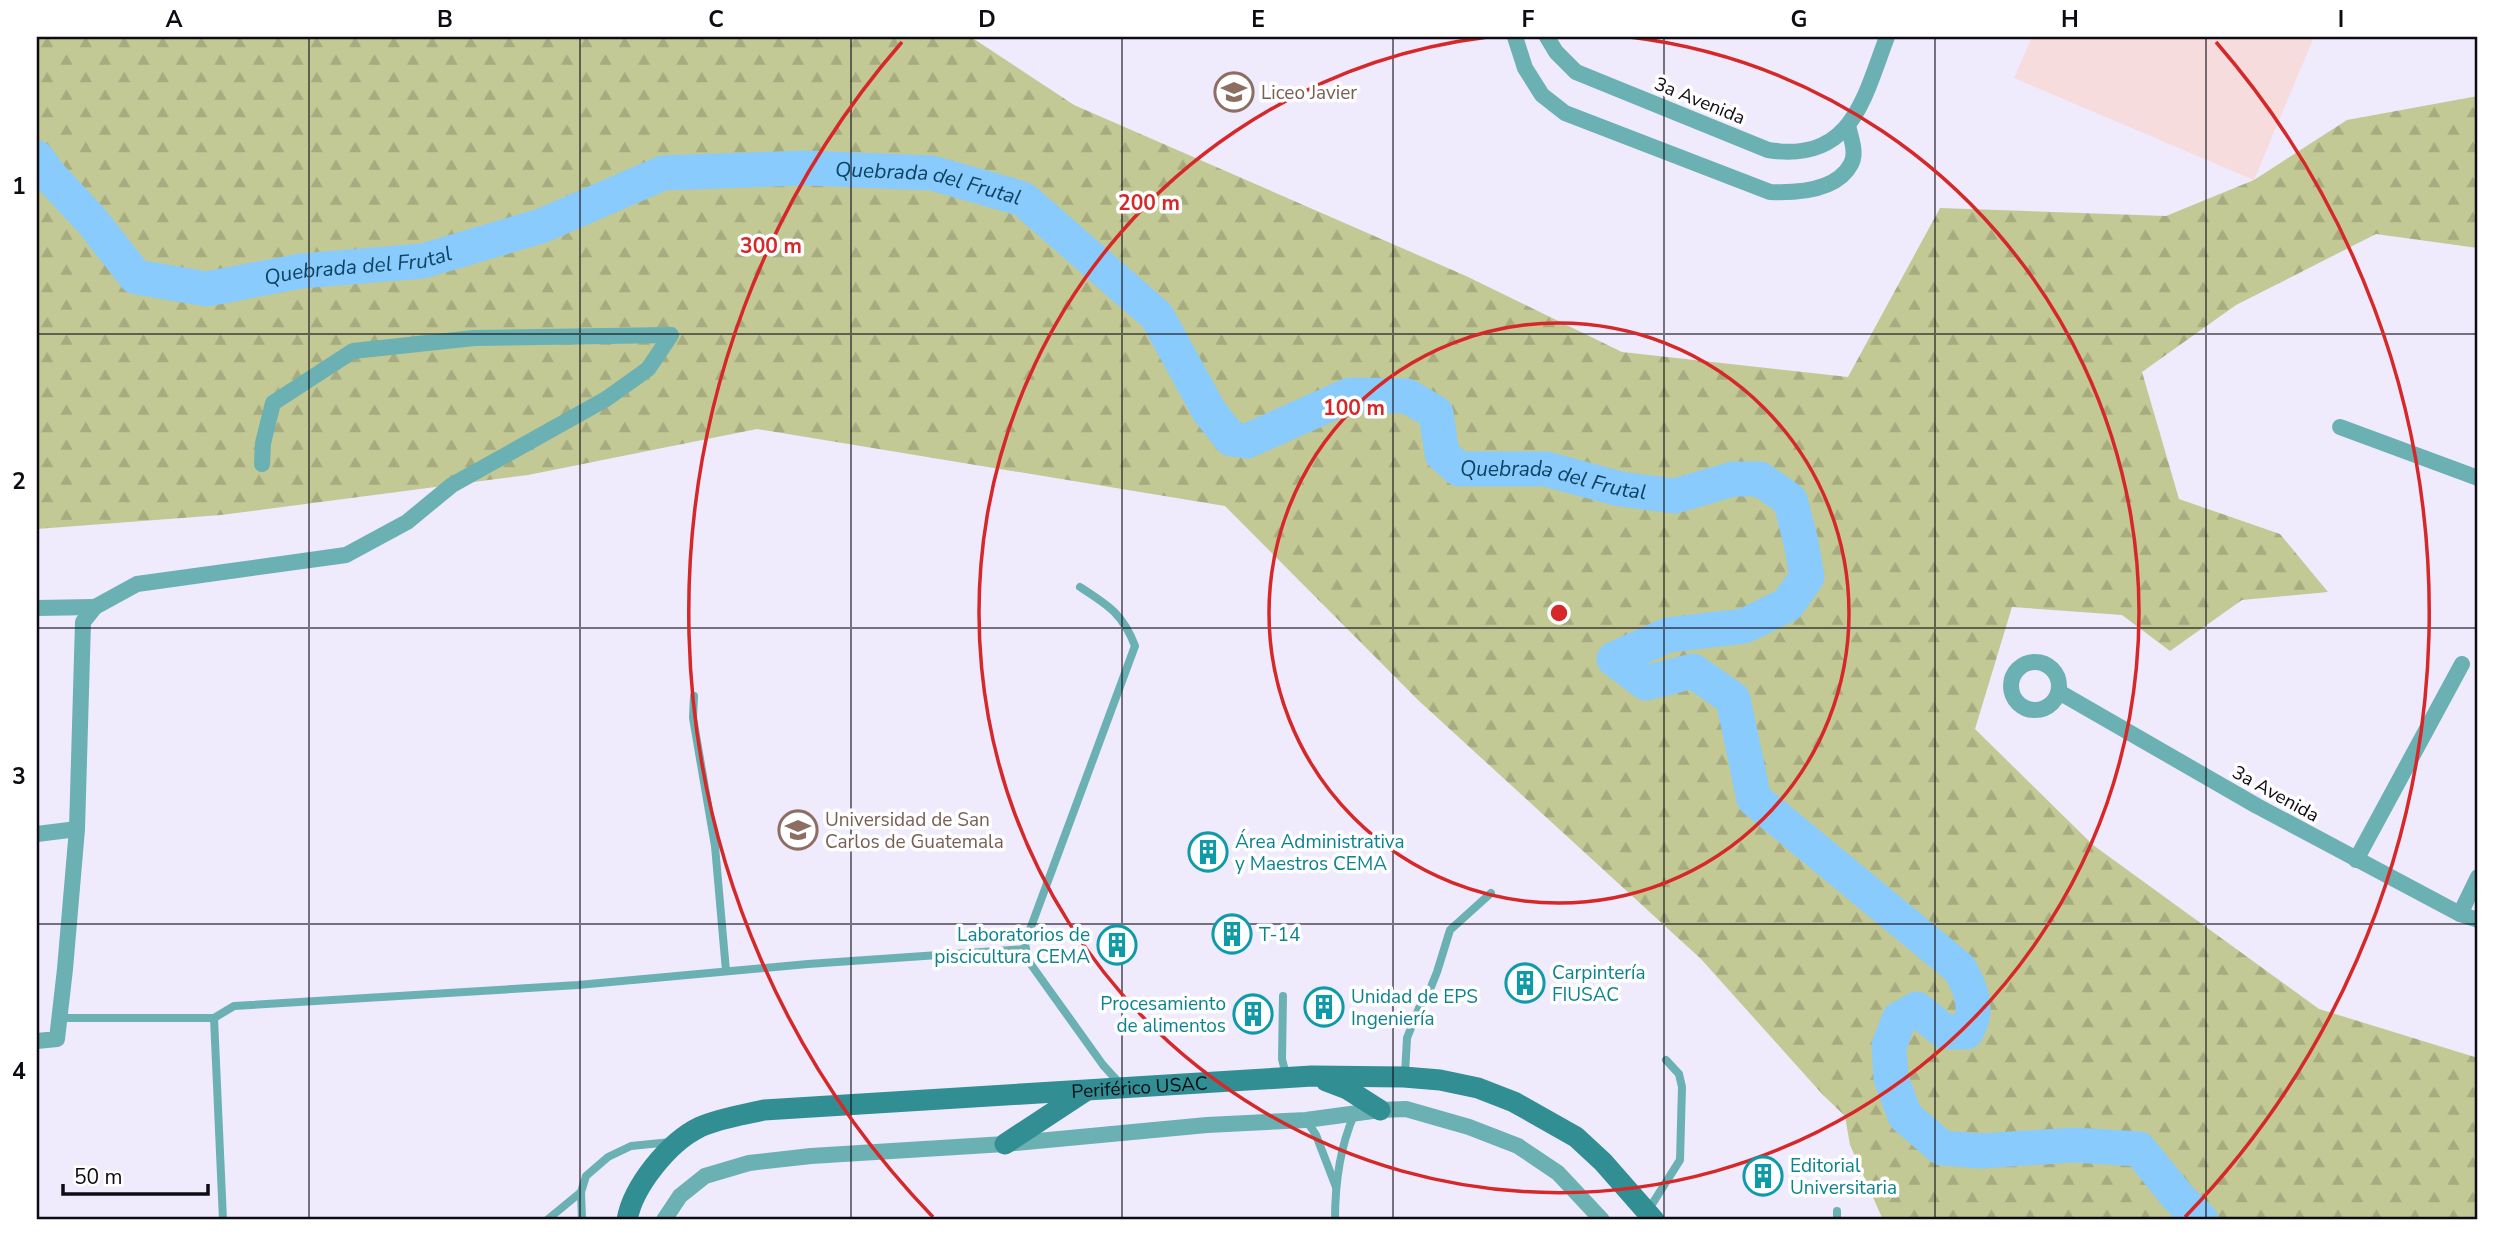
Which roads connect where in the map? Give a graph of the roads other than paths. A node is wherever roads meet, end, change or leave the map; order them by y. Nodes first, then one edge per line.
1 (1515, 37) edge
2 (1548, 37) edge
3 (1887, 37) edge
4 (1848, 126) junction
5 (2340, 427) dead end
6 (262, 464) dead end
7 (2478, 478) edge
8 (1080, 587) dead end
9 (95, 607) junction
10 (37, 608) edge
11 (2462, 664) dead end
12 (2059, 692) dead end
13 (694, 696) dead end
14 (77, 829) junction
15 (37, 834) edge
16 (2356, 860) junction
17 (2478, 877) edge
18 (1492, 893) dead end
19 (2460, 914) junction
20 (2478, 920) edge
21 (1026, 949) junction
22 (726, 971) junction
23 (1283, 996) dead end
24 (59, 1018) junction
25 (214, 1018) junction
26 (37, 1041) edge
27 (1666, 1060) dead end
28 (1312, 1076) junction
29 (1404, 1077) junction
30 (1286, 1078) junction
31 (1124, 1088) junction
32 (1086, 1090) junction
33 (1380, 1110) junction
34 (1354, 1115) junction
35 (1306, 1120) junction
36 (677, 1142) junction
37 (1005, 1144) junction
38 (1337, 1188) junction
39 (581, 1192) junction
40 (1651, 1216) edge
41 (223, 1220) edge
42 (547, 1220) edge
43 (582, 1220) edge
44 (627, 1220) edge
45 (664, 1220) edge
46 (1335, 1220) edge
47 (1602, 1220) edge

1 - 4 street
2 - 4 street, 3a Avenida
3 - 4 street
5 - 7 street
6 - 9 street
8 - 21 lane
9 - 10 street
9 - 14 street
11 - 16 street
12 - 16 street, 3a Avenida
13 - 22 lane
14 - 15 street
14 - 24 street
16 - 19 street, 3a Avenida
17 - 19 street
18 - 29 lane
19 - 20 street, 3a Avenida
21 - 22 lane
21 - 31 lane
22 - 25 lane
23 - 30 lane
24 - 25 lane
24 - 26 street
25 - 41 lane
27 - 40 lane
28 - 29 street, Periférico USAC
28 - 30 street, Periférico USAC
28 - 33 street
29 - 40 street, Periférico USAC
30 - 31 street, Periférico USAC
31 - 32 street, Periférico USAC
32 - 36 street, Periférico USAC
32 - 37 street
33 - 34 street
33 - 47 street
34 - 35 street
34 - 38 lane
35 - 37 street
35 - 38 lane
36 - 39 lane
36 - 44 street, Periférico USAC
37 - 45 street
38 - 46 lane
39 - 42 lane
39 - 43 lane

